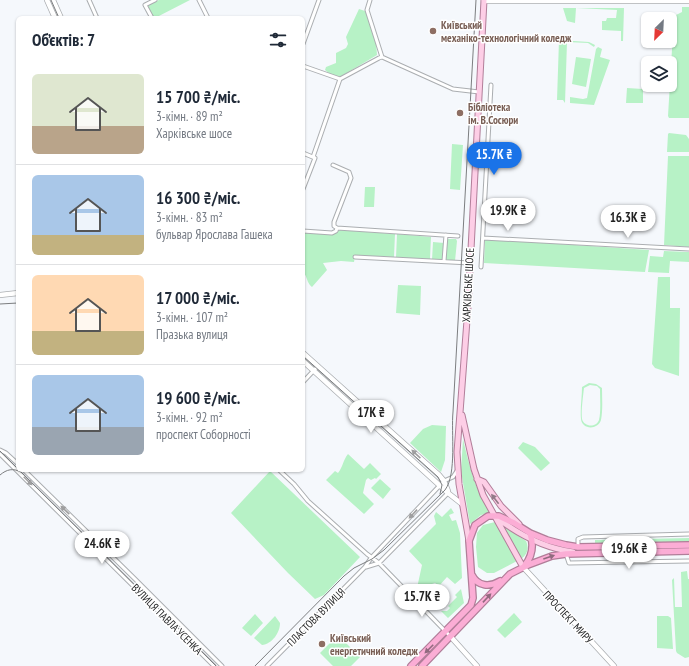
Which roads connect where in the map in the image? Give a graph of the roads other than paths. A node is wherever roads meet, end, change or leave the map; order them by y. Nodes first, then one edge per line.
1 (47, 0) edge
2 (53, 0) edge
3 (89, 0) edge
4 (155, 0) edge
5 (199, 0) edge
6 (320, 0) edge
7 (370, 0) edge
8 (484, 1) edge
9 (689, 1) edge
10 (54, 16) edge
11 (60, 16) edge
12 (96, 16) edge
13 (151, 16) edge
14 (207, 16) edge
15 (305, 39) edge
16 (382, 57) junction
17 (305, 67) edge
18 (340, 79) junction
19 (491, 85) dead end
20 (479, 92) junction
21 (305, 154) edge
22 (314, 157) junction
23 (333, 165) dead end
24 (305, 183) edge
25 (337, 228) junction
26 (305, 231) edge
27 (446, 235) junction
28 (458, 236) dead end
29 (483, 238) junction
30 (689, 249) edge
31 (355, 257) dead end
32 (444, 261) junction
33 (470, 263) junction
34 (481, 267) dead end
35 (16, 293) edge
36 (0, 295) edge
37 (305, 355) edge
38 (305, 363) edge
39 (318, 366) junction
40 (314, 371) junction
41 (305, 380) edge
42 (461, 402) junction
43 (0, 450) edge
44 (0, 454) edge
45 (16, 462) edge
46 (16, 470) edge
47 (458, 470) junction
48 (18, 472) edge
49 (26, 472) edge
50 (281, 472) edge
51 (477, 479) junction
52 (444, 481) junction
53 (440, 485) junction
54 (448, 493) junction
55 (462, 504) junction
56 (494, 515) junction
57 (530, 533) junction
58 (689, 534) edge
59 (532, 539) junction
60 (469, 541) junction
61 (689, 545) edge
62 (577, 550) junction
63 (689, 551) edge
64 (566, 554) junction
65 (371, 558) junction
66 (689, 561) edge
67 (379, 563) junction
68 (365, 567) junction
69 (523, 567) junction
70 (471, 573) junction
71 (505, 578) junction
72 (446, 631) junction
73 (451, 637) junction
74 (214, 666) edge
75 (222, 666) edge
76 (267, 666) edge
77 (411, 666) edge
78 (422, 666) edge
79 (477, 666) edge
80 (614, 666) edge

1 - 10 street
2 - 11 street
3 - 12 street
4 - 13 street
5 - 14 street
6 - 15 street
7 - 16 street
8 - 9 street
8 - 20 main road, ХАРКІВСЬКЕ ШОСЕ
16 - 18 street
16 - 20 street
17 - 18 street
18 - 22 street
19 - 29 street, ХАРКІВСЬКЕ ШОСЕ
20 - 33 main road, ХАРКІВСЬКЕ ШОСЕ
21 - 22 street
22 - 24 street
23 - 25 street
25 - 26 street
25 - 27 street
27 - 28 street
27 - 32 street
29 - 30 street
29 - 34 street, ХАРКІВСЬКЕ ШОСЕ
31 - 32 street
32 - 33 street
33 - 42 main road, ХАРКІВСЬКЕ ШОСЕ
35 - 36 street
37 - 39 street
38 - 40 street
39 - 40 street
52 -> 39 street
40 - 41 street
40 - 53 street
42 - 47 main road, ХАРКІВСЬКЕ ШОСЕ
42 - 51 main road, ХАРКІВСЬКЕ ШОСЕ
43 - 45 street
44 -> 46 street, ВУЛИЦЯ ПАВЛА УСЕНКА
47 - 52 street, ПЛАСТОВА ВУЛИЦЯ
47 - 55 main road, ХАРКІВСЬКЕ ШОСЕ
48 -> 74 street, ВУЛИЦЯ ПАВЛА УСЕНКА
75 -> 49 street, ВУЛИЦЯ ПАВЛА УСЕНКА
50 - 65 street
51 - 56 main road, ХАРКІВСЬКЕ ШОСЕ
57 -> 51 main road
52 - 53 street, ПЛАСТОВА ВУЛИЦЯ
52 - 54 street
53 - 54 street
53 -> 65 street, ПЛАСТОВА ВУЛИЦЯ
54 - 55 street
54 - 67 street, ПЛАСТОВА ВУЛИЦЯ
55 - 60 main road, ХАРКІВСЬКЕ ШОСЕ
56 - 57 highway
56 - 59 main road
56 - 60 highway
56 - 69 main road, ХАРКІВСЬКЕ ШОСЕ
57 - 59 highway
57 - 62 highway
58 - 62 street
59 - 62 main road
59 - 69 highway
60 - 70 highway
61 - 62 highway
62 - 63 highway
62 - 64 highway
64 - 66 street
69 -> 64 highway
65 - 67 street
65 - 68 street, ПЛАСТОВА ВУЛИЦЯ
67 - 68 street, ПЛАСТОВА ВУЛИЦЯ
67 - 72 street
68 - 76 street, ПЛАСТОВА ВУЛИЦЯ
69 - 71 highway
69 - 80 street, ПРОСПЕКТ МИРУ
70 - 71 highway
70 - 72 highway
73 -> 71 highway
72 - 73 street
72 -> 77 highway
73 - 78 highway
73 - 79 street

